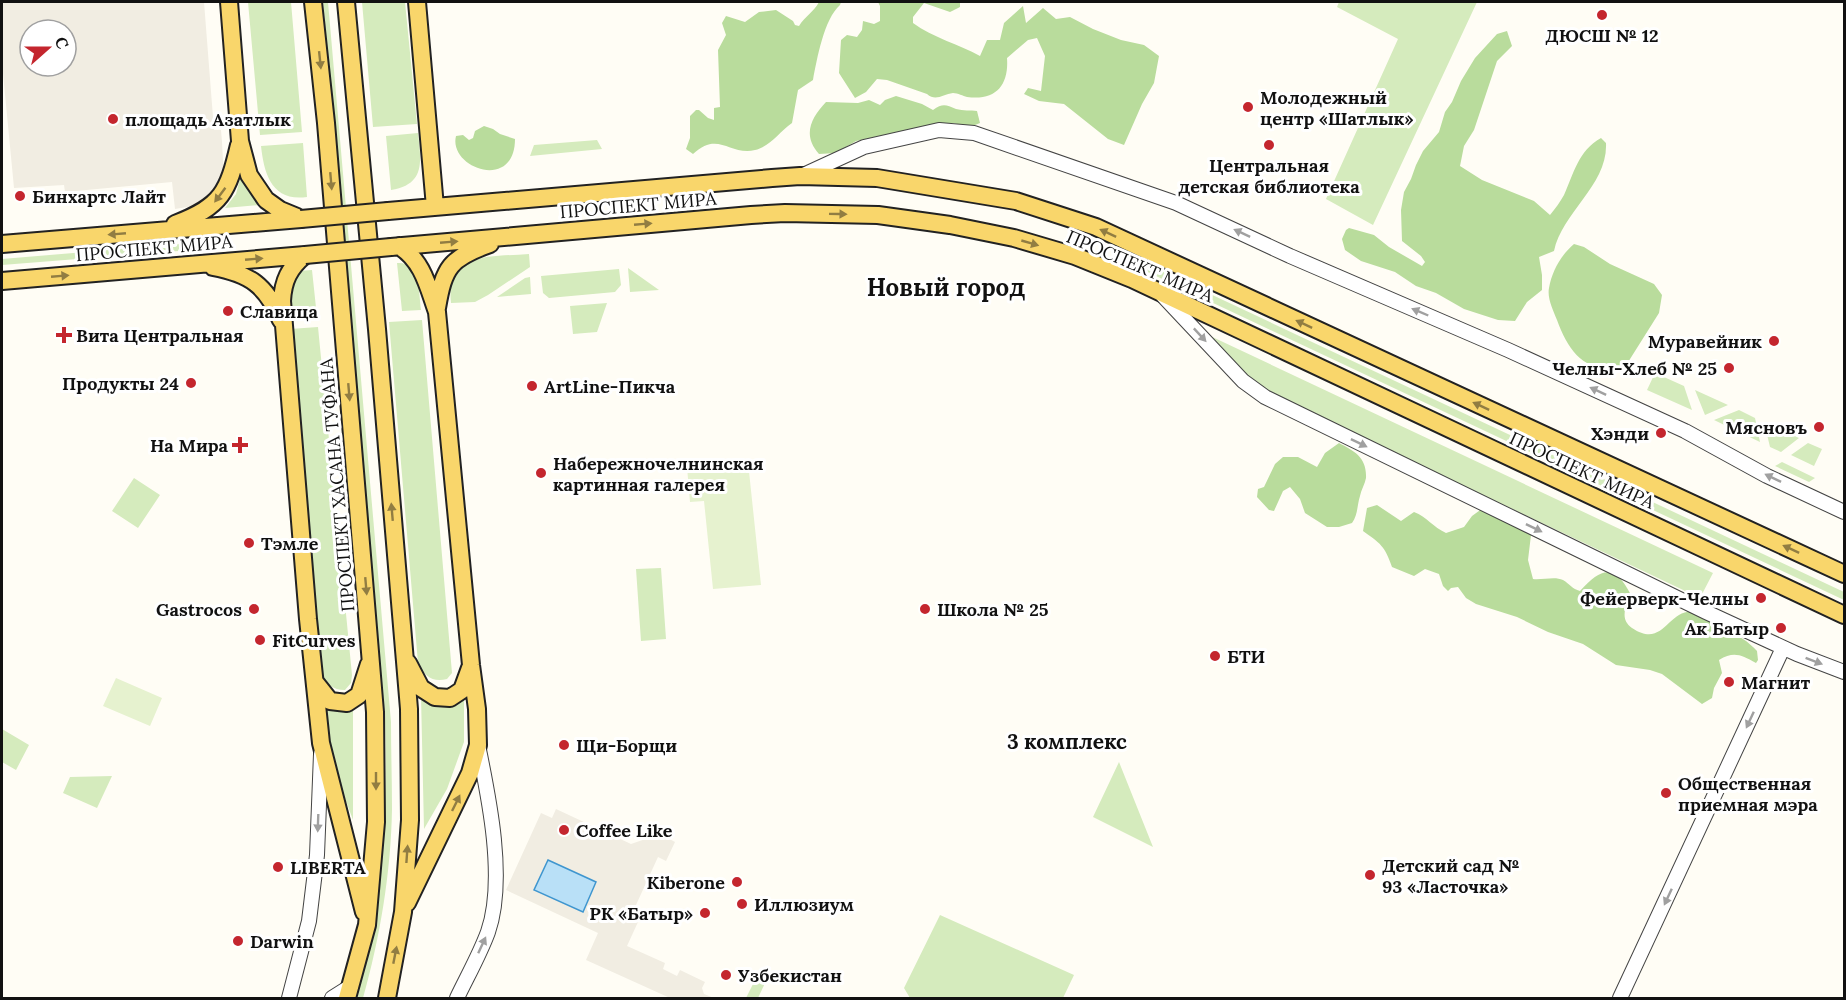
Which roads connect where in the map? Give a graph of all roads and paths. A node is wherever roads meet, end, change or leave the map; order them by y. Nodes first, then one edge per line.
1 (229, 2) edge
2 (313, 2) edge
3 (346, 2) edge
4 (417, 2) edge
5 (240, 141) junction
6 (800, 176) junction
7 (435, 207) junction
8 (301, 219) junction
9 (159, 231) junction
10 (514, 236) junction
11 (2, 244) edge
12 (395, 247) junction
13 (305, 255) junction
14 (201, 265) junction
15 (2, 281) edge
16 (1159, 293) junction
17 (436, 312) junction
18 (283, 325) junction
19 (1845, 512) edge
20 (1845, 574) edge
21 (1845, 615) edge
22 (1784, 648) junction
23 (404, 654) junction
24 (371, 657) junction
25 (471, 665) junction
26 (1845, 672) edge
27 (315, 681) junction
28 (321, 743) junction
29 (478, 745) junction
30 (403, 912) junction
31 (367, 925) junction
32 (349, 992) edge
33 (289, 999) edge
34 (332, 999) edge
35 (387, 999) edge
36 (457, 999) edge
37 (1620, 999) edge

1 - 5 main road
2 -> 24 main road, ПРОСПЕКТ ХАСАНА ТУФАНА
23 -> 3 main road
4 - 7 main road
5 - 8 main road
5 -> 9 main road
6 - 7 main road, ПРОСПЕКТ МИРА
19 -> 6 street
20 -> 6 main road, ПРОСПЕКТ МИРА
7 - 8 main road, ПРОСПЕКТ МИРА, bridge
8 - 9 main road, ПРОСПЕКТ МИРА
9 -> 11 main road, ПРОСПЕКТ МИРА
12 -> 10 main road, ПРОСПЕКТ МИРА
10 -> 16 main road, ПРОСПЕКТ МИРА
10 - 17 main road
12 - 13 main road, ПРОСПЕКТ МИРА, bridge
12 - 17 main road
14 -> 13 main road, ПРОСПЕКТ МИРА
13 - 18 main road
15 -> 14 main road, ПРОСПЕКТ МИРА
14 - 18 main road
16 - 21 main road, ПРОСПЕКТ МИРА
16 -> 22 street
17 - 25 main road
18 - 27 main road
22 -> 26 street
22 -> 37 street
23 - 25 main road
30 -> 23 main road
24 - 27 main road
24 -> 31 main road, ПРОСПЕКТ ХАСАНА ТУФАНА
25 - 29 main road
27 - 28 main road
28 - 31 main road
28 -> 33 street
30 -> 29 main road
36 -> 29 street
35 -> 30 main road
31 - 32 main road, ПРОСПЕКТ ХАСАНА ТУФАНА
32 - 34 street

